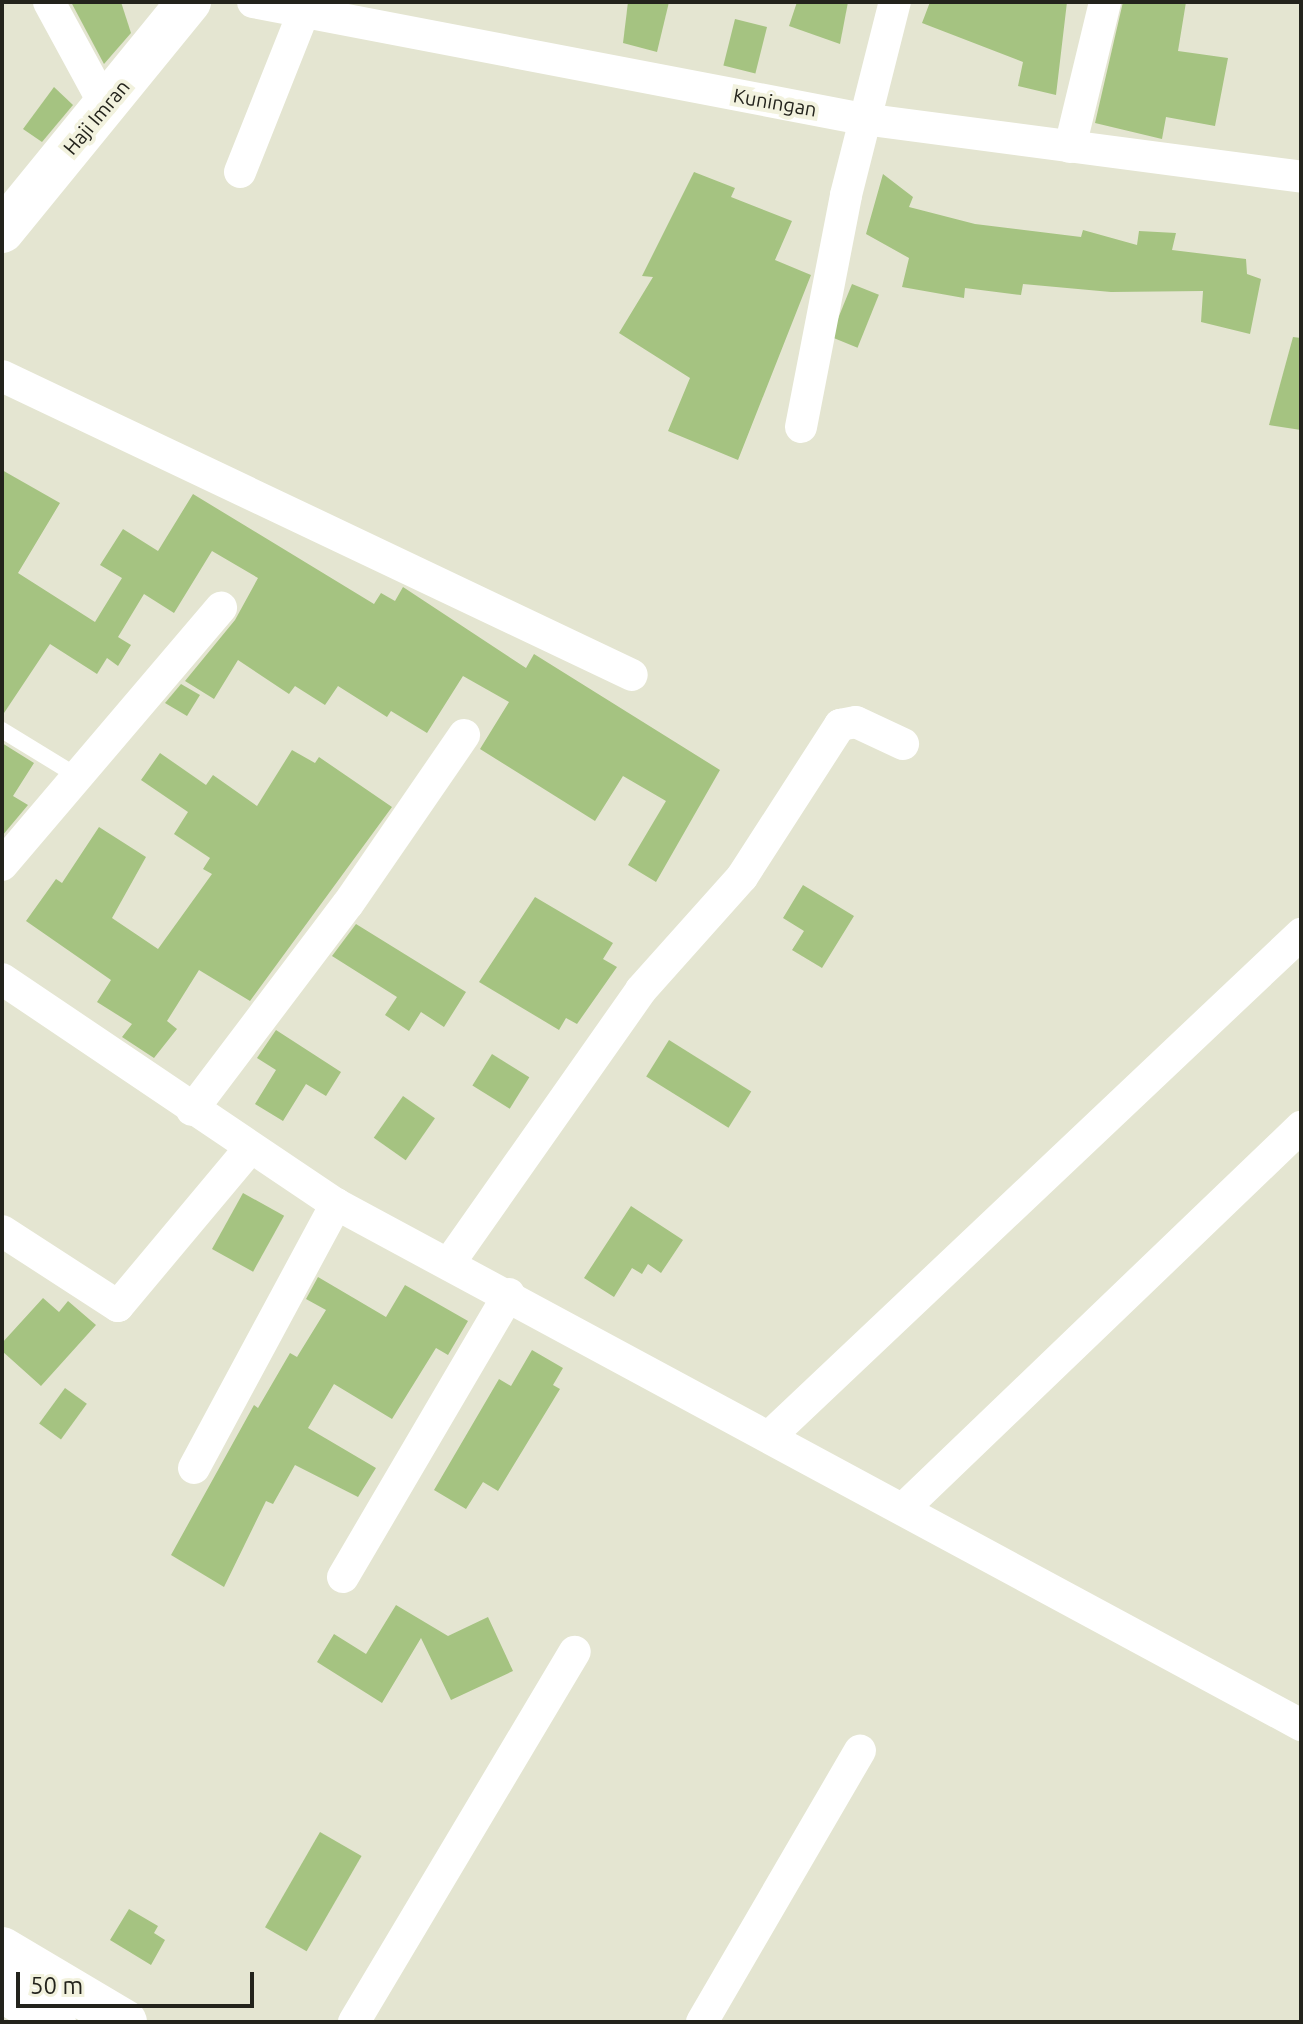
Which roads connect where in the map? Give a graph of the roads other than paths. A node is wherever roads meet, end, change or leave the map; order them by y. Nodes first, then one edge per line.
1 (49, 2) edge
2 (189, 2) edge
3 (253, 2) edge
4 (895, 2) edge
5 (1105, 2) edge
6 (303, 14) junction
7 (105, 105) junction
8 (863, 119) junction
9 (1070, 147) junction
10 (240, 172) dead end
11 (1301, 177) edge
12 (2, 231) edge
13 (2, 376) edge
14 (801, 427) dead end
15 (221, 608) dead end
16 (632, 675) dead end
17 (2, 730) edge
18 (464, 735) dead end
19 (903, 744) dead end
20 (77, 776) junction
21 (2, 865) edge
22 (1301, 934) edge
23 (2, 979) edge
24 (192, 1110) junction
25 (1301, 1127) edge
26 (250, 1148) junction
27 (336, 1204) junction
28 (2, 1231) edge
29 (450, 1262) junction
30 (509, 1294) junction
31 (770, 1436) junction
32 (194, 1468) dead end
33 (903, 1509) junction
34 (343, 1577) dead end
35 (575, 1652) dead end
36 (1301, 1725) edge
37 (860, 1751) dead end
38 (2, 1949) edge
39 (2, 1990) edge
40 (54, 2022) edge
41 (125, 2022) edge
42 (354, 2022) edge
43 (702, 2022) edge

1 - 7 street
2 - 7 street, Haji Imran
3 - 6 street, Kuningan
4 - 8 street
5 - 9 street
6 - 8 street, Kuningan
6 - 10 street
7 - 12 street, Haji Imran
8 - 9 street, Kuningan
8 - 14 street
9 - 11 street, Kuningan
13 - 16 street
15 - 20 street
17 - 20 lane
18 - 24 street
19 - 29 street
20 - 21 street
22 - 31 street
23 - 24 street
24 - 26 street
25 - 33 street
26 - 27 street
26 - 28 street
27 - 29 street
27 - 32 street
29 - 30 street
30 - 31 street
30 - 34 street
31 - 33 street
33 - 36 street
35 - 42 street
37 - 43 street
38 - 41 street
39 - 40 street

